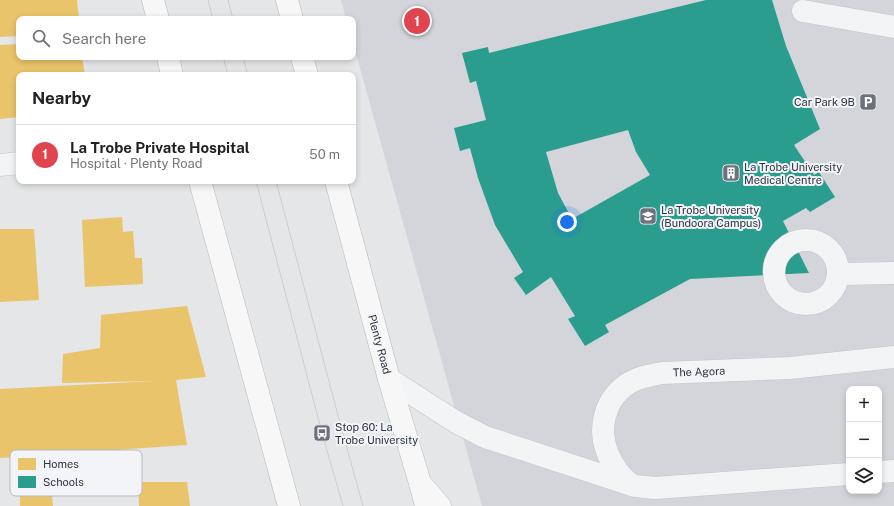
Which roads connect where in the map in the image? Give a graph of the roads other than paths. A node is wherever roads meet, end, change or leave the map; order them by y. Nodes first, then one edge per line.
1 (153, 0) edge
2 (287, 0) edge
3 (803, 11) dead end
4 (157, 16) edge
5 (291, 16) edge
6 (894, 27) edge
7 (169, 60) edge
8 (303, 60) edge
9 (171, 72) edge
10 (306, 72) edge
11 (16, 163) edge
12 (0, 165) edge
13 (201, 184) edge
14 (337, 184) edge
15 (894, 273) edge
16 (838, 274) dead end
17 (894, 357) edge
18 (390, 379) junction
19 (894, 471) edge
20 (882, 472) edge
21 (846, 474) edge
22 (420, 483) junction
23 (635, 486) junction
24 (289, 506) edge
25 (426, 506) edge
26 (440, 506) edge

1 - 4 main road
2 - 5 main road
3 - 6 street
7 - 9 main road
8 - 10 main road
11 - 12 street
13 - 24 main road
14 - 18 main road, Plenty Road
15 - 16 street
17 - 23 street, The Agora
18 - 22 main road, Plenty Road
18 - 23 street
19 - 20 street
21 - 23 street
22 - 25 main road, Plenty Road
22 - 26 main road

